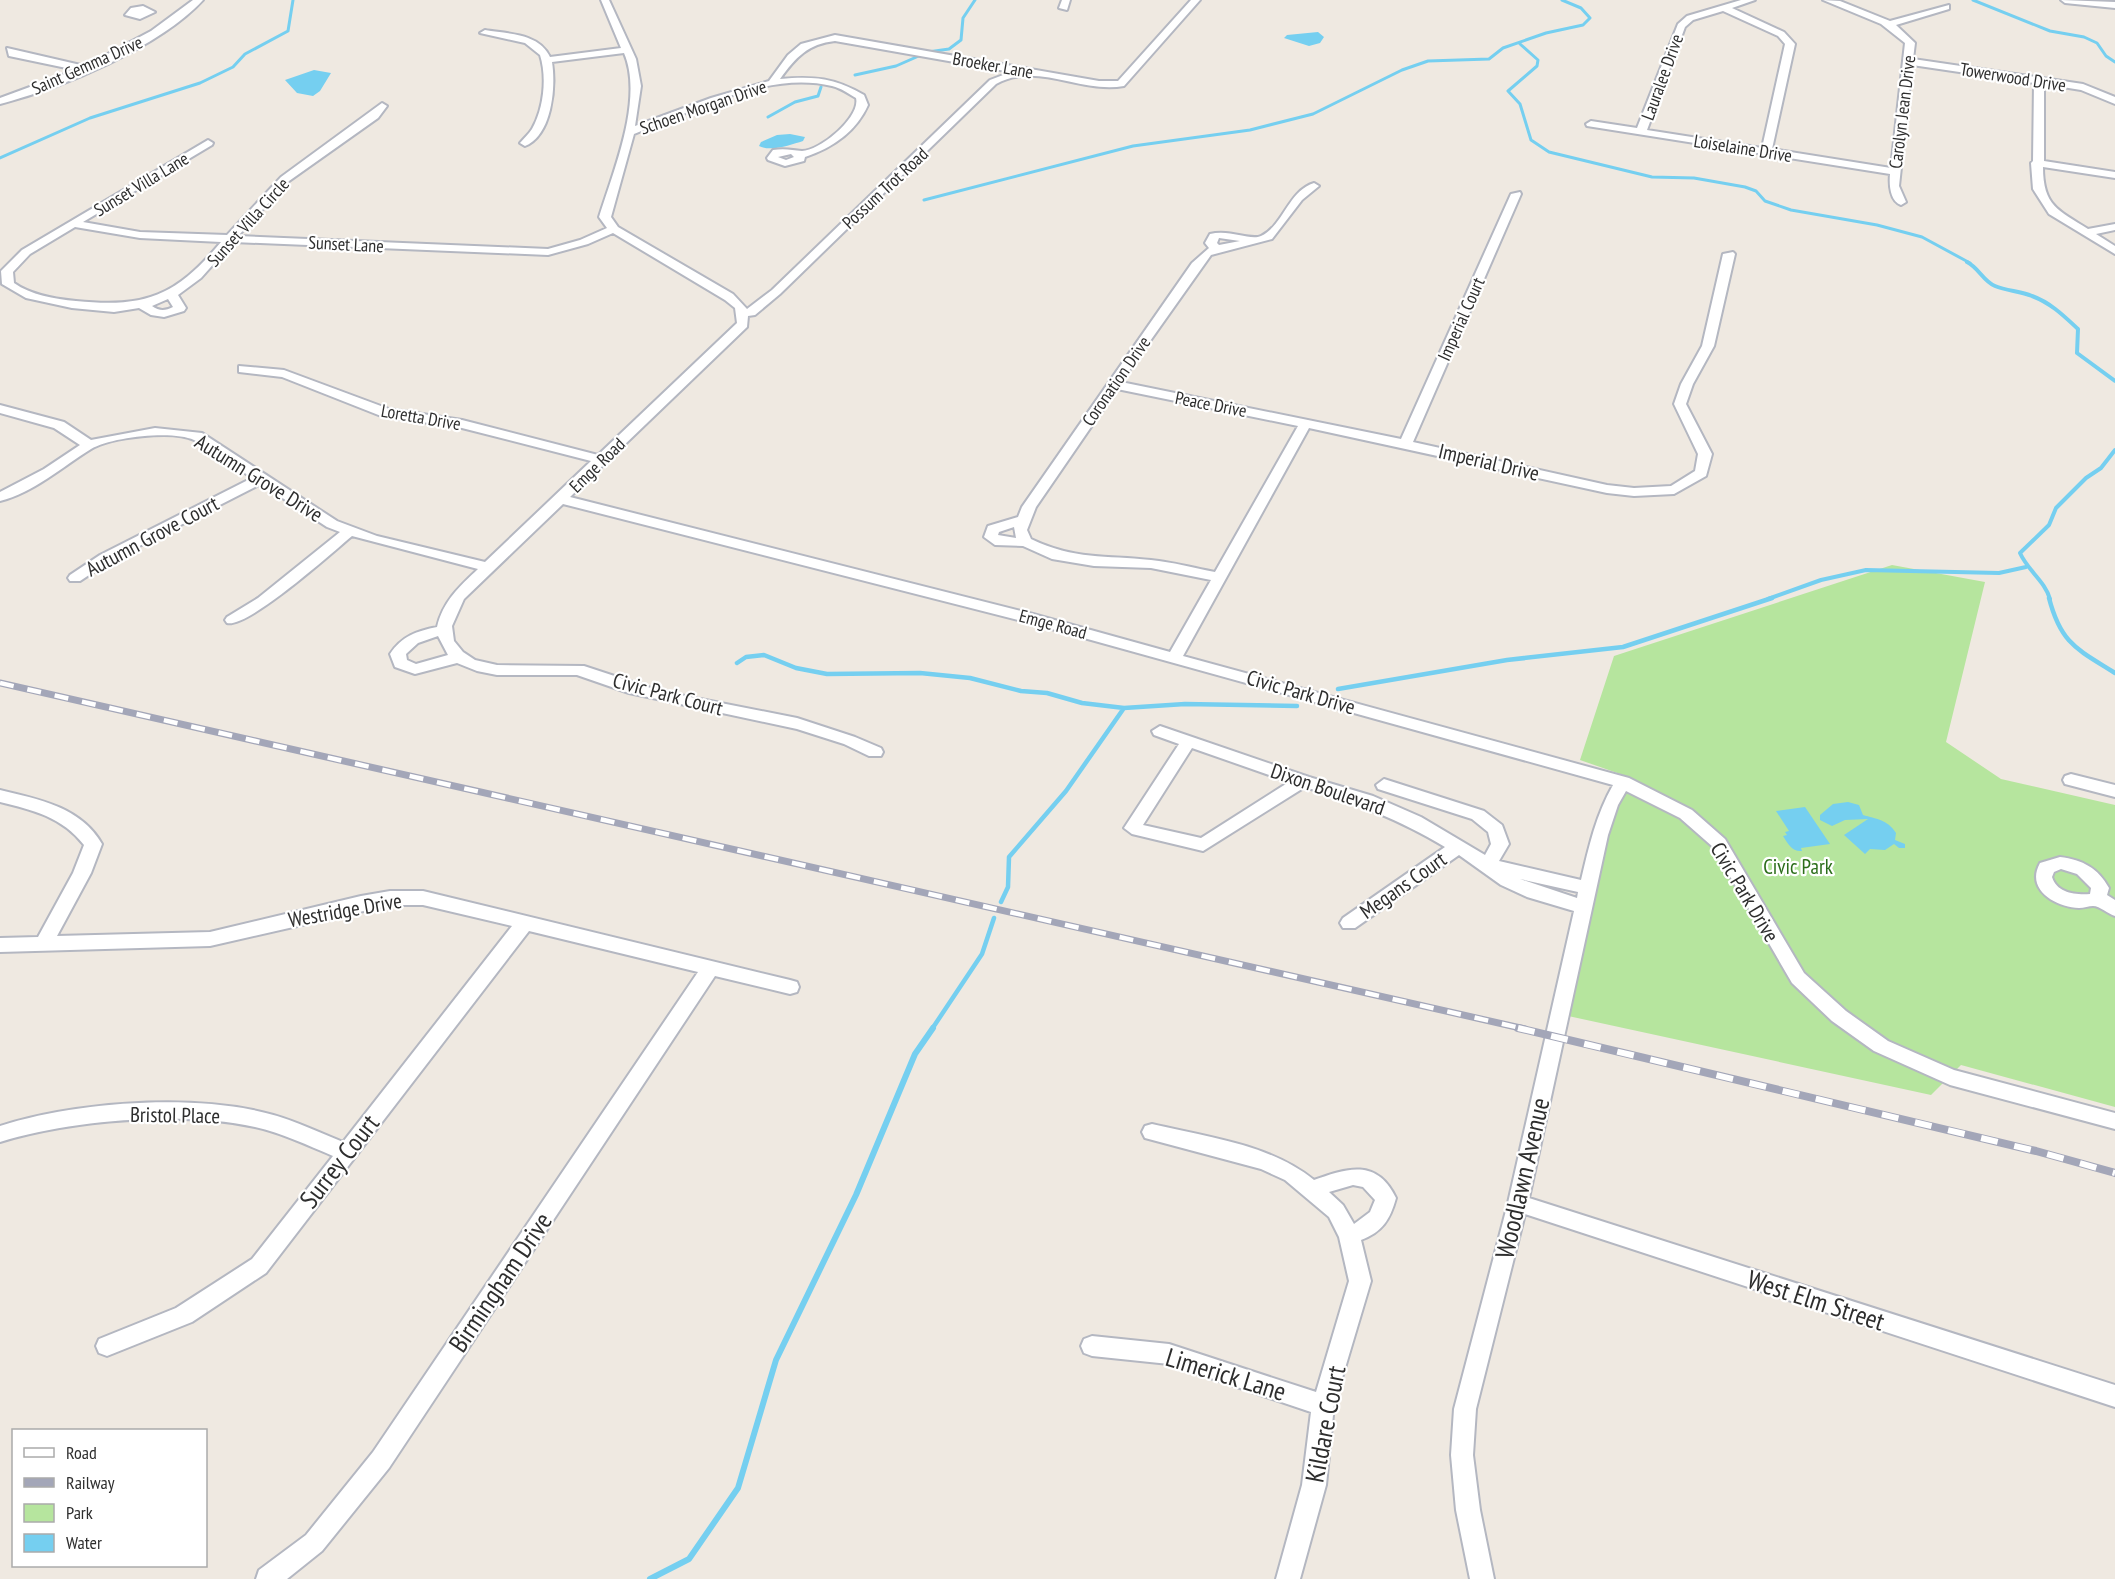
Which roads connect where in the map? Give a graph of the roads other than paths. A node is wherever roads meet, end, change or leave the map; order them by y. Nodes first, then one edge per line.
1 (199, 0) edge
2 (605, 0) edge
3 (1196, 0) edge
4 (1751, 0) edge
5 (1827, 0) edge
6 (2065, 0) edge
7 (2115, 5) edge
8 (1946, 7) dead end
9 (1724, 8) junction
10 (149, 13) dead end
11 (182, 15) junction
12 (1889, 24) junction
13 (485, 33) dead end
14 (3, 48) edge
15 (627, 50) junction
16 (548, 60) junction
17 (1908, 61) junction
18 (85, 69) junction
19 (1031, 71) junction
20 (2039, 81) junction
21 (772, 83) junction
22 (0, 101) edge
23 (2115, 101) edge
24 (382, 106) dead end
25 (1591, 124) dead end
26 (629, 132) junction
27 (1641, 132) junction
28 (208, 143) dead end
29 (525, 143) dead end
30 (1766, 152) junction
31 (801, 155) dead end
32 (2036, 163) junction
33 (1895, 172) junction
34 (2115, 175) edge
35 (1314, 186) dead end
36 (1516, 194) dead end
37 (1901, 202) dead end
38 (75, 224) junction
39 (2115, 227) edge
40 (614, 230) junction
41 (2086, 234) junction
42 (231, 240) junction
43 (2115, 251) edge
44 (1729, 254) dead end
45 (3, 275) edge
46 (6, 288) edge
47 (171, 294) junction
48 (141, 304) junction
49 (742, 314) junction
50 (243, 369) dead end
51 (1115, 385) junction
52 (0, 409) edge
53 (1306, 423) junction
54 (1405, 444) junction
55 (88, 445) junction
56 (602, 460) junction
57 (261, 478) junction
58 (0, 497) edge
59 (561, 499) junction
60 (1024, 520) junction
61 (349, 532) junction
62 (1025, 542) junction
63 (487, 567) junction
64 (1220, 577) junction
65 (75, 578) dead end
66 (232, 620) dead end
67 (445, 630) junction
68 (459, 657) junction
69 (1175, 657) junction
70 (1160, 730) dead end
71 (1189, 741) junction
72 (875, 752) dead end
73 (2071, 780) dead end
74 (1303, 781) junction
75 (1623, 782) junction
76 (1384, 785) dead end
77 (2115, 791) edge
78 (0, 796) edge
79 (1458, 848) junction
80 (1488, 865) junction
81 (1586, 898) junction
82 (2097, 898) dead end
83 (2115, 909) edge
84 (526, 922) junction
85 (1349, 923) dead end
86 (44, 943) junction
87 (0, 945) edge
88 (711, 968) junction
89 (790, 987) dead end
90 (2115, 1121) edge
91 (1152, 1131) dead end
92 (0, 1134) edge
93 (345, 1152) junction
94 (1314, 1189) junction
95 (1518, 1203) junction
96 (1349, 1235) junction
97 (107, 1346) dead end
98 (1092, 1346) dead end
99 (2115, 1396) edge
100 (1323, 1405) junction
101 (268, 1579) edge
102 (1287, 1579) edge
103 (1482, 1579) edge

1 - 11 street, Saint Gemma Drive
2 - 15 street
3 - 19 street, Broeker Lane
4 - 9 street, Lauralee Drive
5 - 12 street, Carolyn Jean Drive
6 - 7 street
8 - 12 street
9 - 27 street, Lauralee Drive
9 - 30 street
10 - 11 street
11 - 18 street, Saint Gemma Drive
12 - 17 street, Carolyn Jean Drive
13 - 16 street
14 - 18 street
15 - 16 street
15 - 26 street
16 - 29 street
17 - 20 street, Towerwood Drive
17 - 33 street, Carolyn Jean Drive
18 - 22 street, Saint Gemma Drive
19 - 21 street, Broeker Lane
19 - 49 street, Possum Trot Road
20 - 23 street, Towerwood Drive
20 - 32 street
21 - 26 street, Schoen Morgan Drive
21 - 31 street, Schoen Morgan Drive
24 - 42 street, Sunset Villa Circle
25 - 27 street, Loiselaine Drive
26 - 40 street
27 - 30 street, Loiselaine Drive
28 - 38 street, Sunset Villa Lane
30 - 33 street, Loiselaine Drive
32 - 34 street
32 - 41 street
33 - 37 street, Carolyn Jean Drive
35 - 51 street, Coronation Drive
36 - 54 street, Imperial Court
38 - 42 street, Sunset Lane
38 - 45 street, Sunset Villa Circle
39 - 41 street
40 - 42 street, Sunset Lane
40 - 49 street
41 - 43 street
42 - 47 street, Sunset Villa Circle
44 - 54 street, Imperial Drive
45 - 46 street, Sunset Villa Circle
46 - 48 street, Sunset Villa Circle
47 - 48 street, Sunset Villa Circle
47 - 48 street, Sunset Villa Circle
49 - 56 street, Emge Road
50 - 56 street, Loretta Drive
51 - 53 street, Peace Drive
51 - 60 street, Coronation Drive
52 - 55 street
53 - 54 street, Imperial Drive
53 - 64 street
55 - 57 street, Autumn Grove Drive
55 - 58 street, Autumn Grove Drive
56 - 59 street, Emge Road
57 - 61 street, Autumn Grove Drive
57 - 65 street, Autumn Grove Court
59 - 63 street
59 - 69 street, Emge Road
60 - 62 street, Coronation Drive
60 - 62 street
61 - 63 street, Autumn Grove Drive
61 - 66 street
62 - 64 street
63 - 67 street
64 - 69 street
67 - 68 street
67 - 68 street
68 - 72 street, Civic Park Court
69 - 75 street, Civic Park Drive
70 - 71 street, Dixon Boulevard
71 - 74 street, Dixon Boulevard
71 - 74 street
73 - 77 street
74 - 79 street, Dixon Boulevard
75 - 81 street, Woodlawn Avenue
75 - 90 street, Civic Park Drive
76 - 80 street
78 - 86 street
79 - 80 street, Dixon Boulevard
79 - 85 street, Megans Court
80 - 81 street, Dixon Boulevard
81 - 95 street, Woodlawn Avenue
82 - 83 street
84 - 86 street, Westridge Drive
84 - 88 street, Westridge Drive
84 - 93 street, Surrey Court
86 - 87 street, Westridge Drive
88 - 89 street, Westridge Drive
88 - 101 street, Birmingham Drive
91 - 94 street, Kildare Court
92 - 93 street, Bristol Place
93 - 97 street, Surrey Court
94 - 96 street, Kildare Court
94 - 96 street
95 - 99 street, West Elm Street
95 - 103 street, Woodlawn Avenue
96 - 100 street, Kildare Court
98 - 100 street, Limerick Lane
100 - 102 street, Kildare Court

